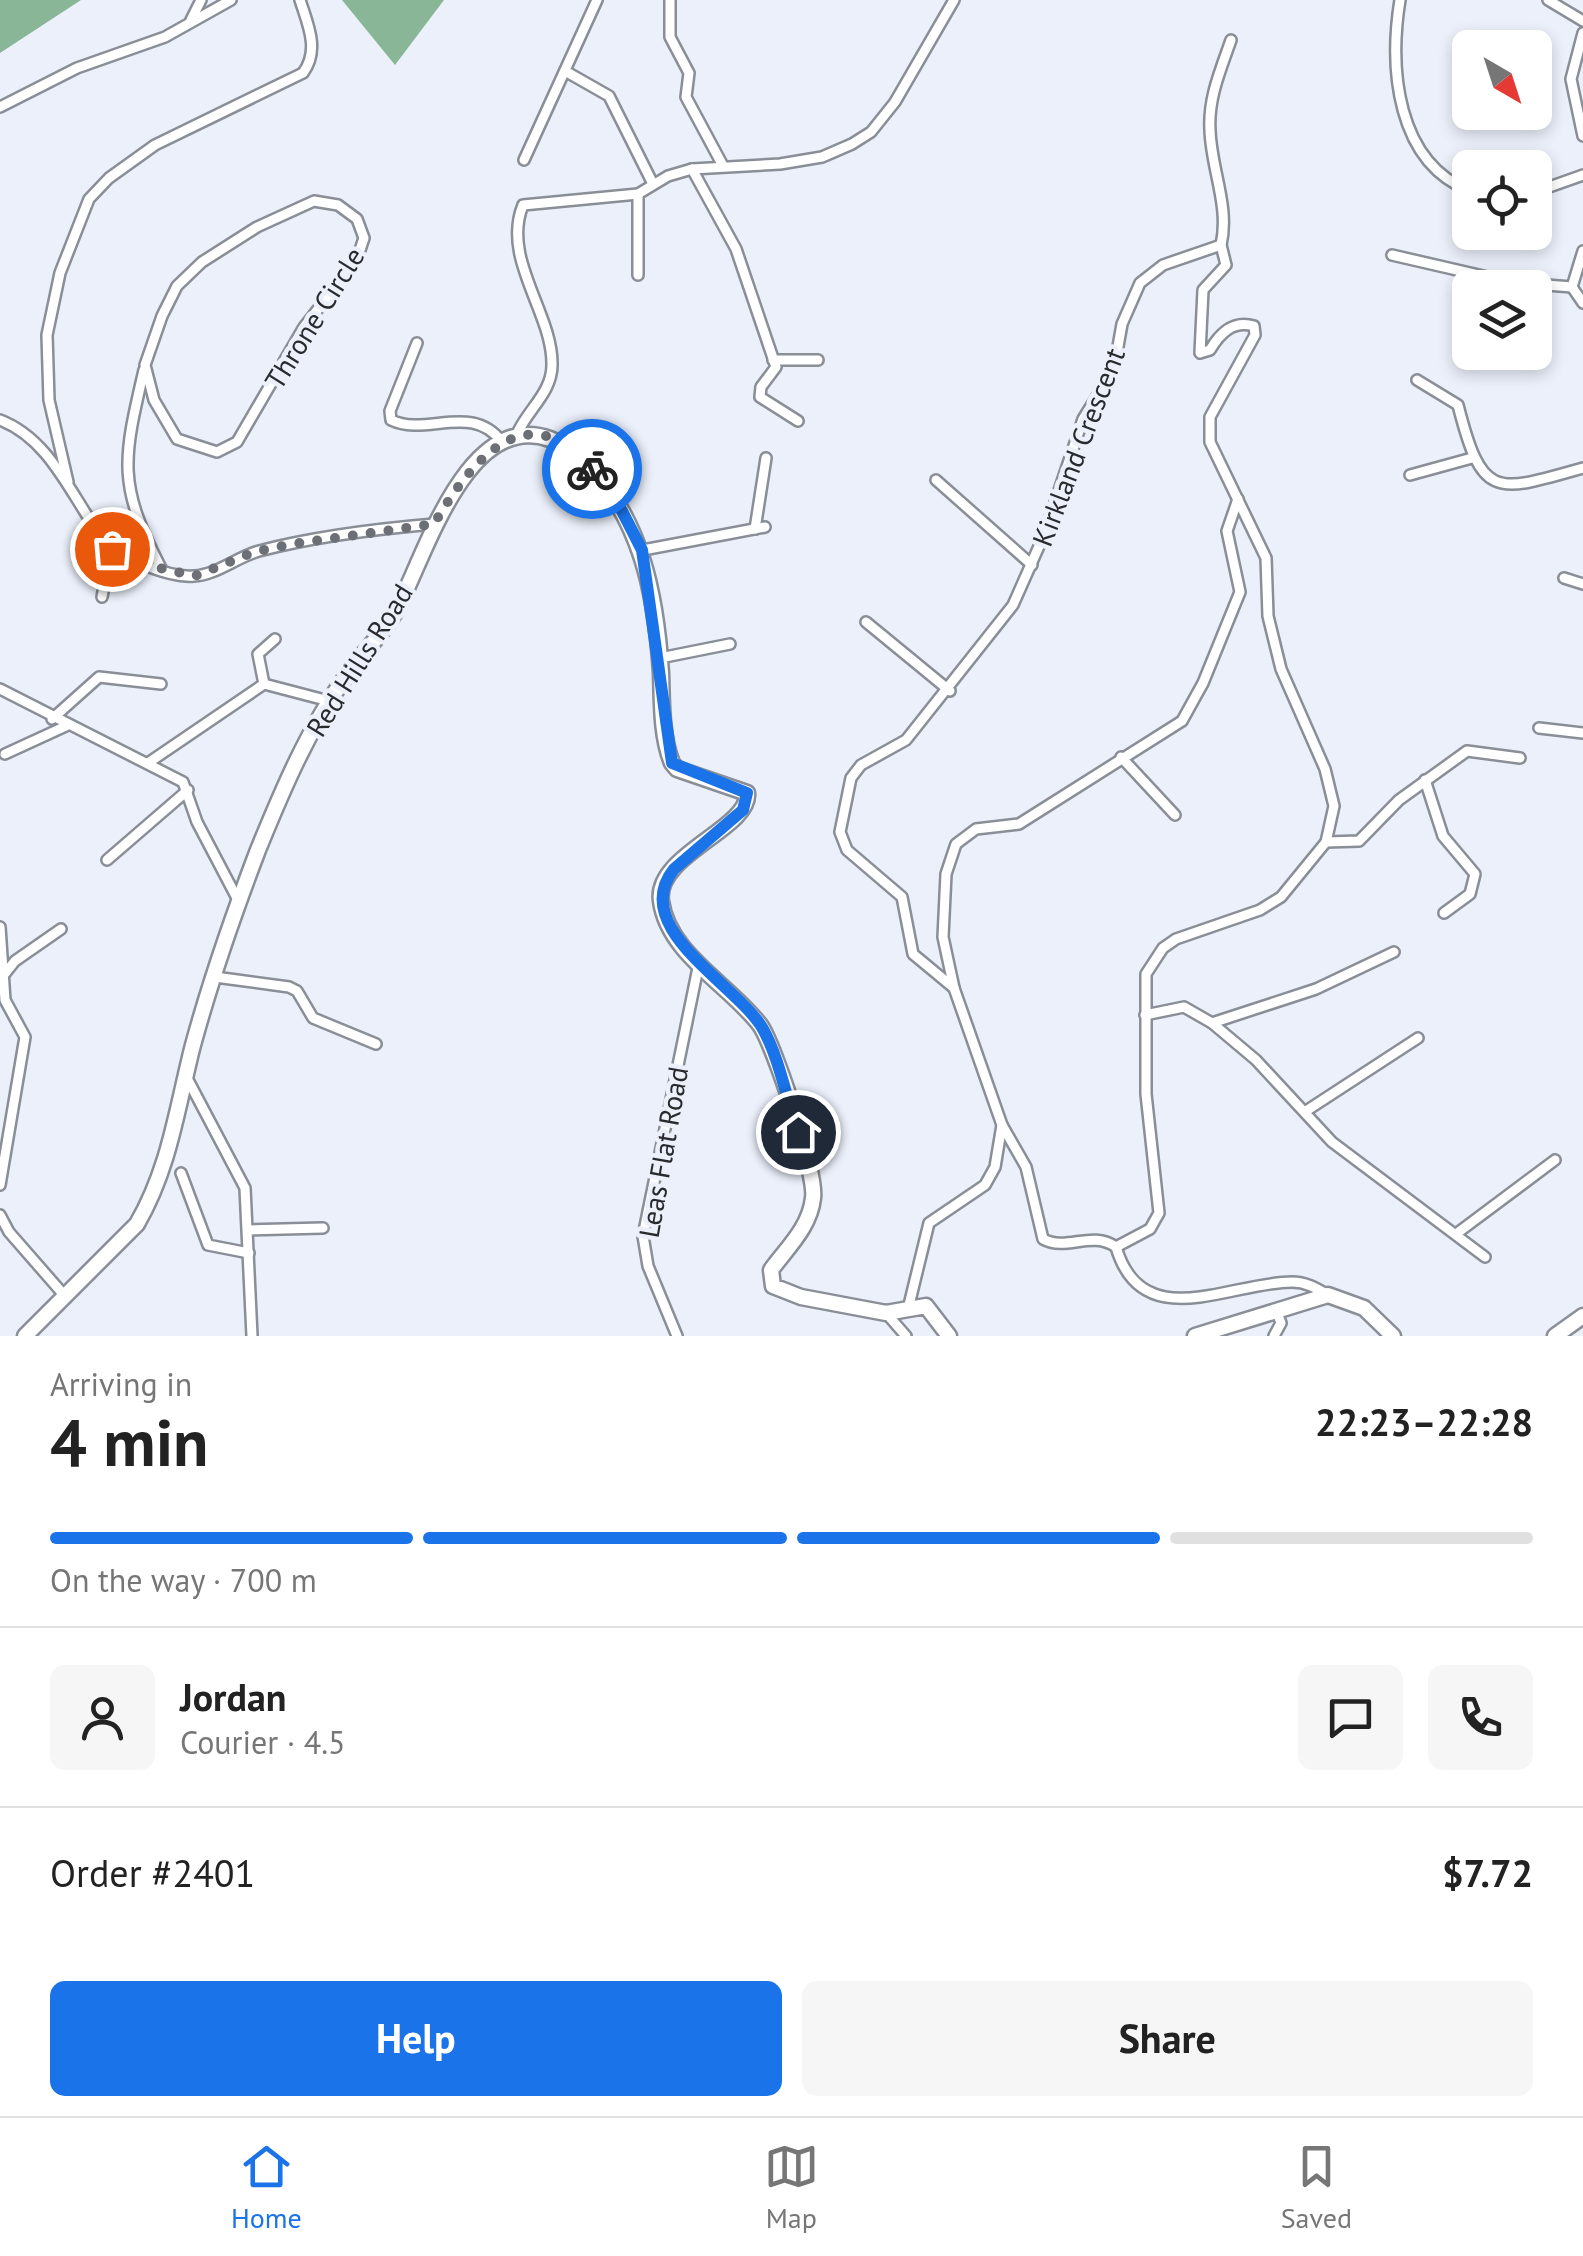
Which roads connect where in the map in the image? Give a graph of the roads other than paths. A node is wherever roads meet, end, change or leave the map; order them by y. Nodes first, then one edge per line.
1 (202, 0) edge
2 (231, 0) edge
3 (300, 0) edge
4 (597, 0) edge
5 (670, 0) edge
6 (954, 0) edge
7 (1400, 0) edge
8 (1548, 0) edge
9 (1583, 21) edge
10 (190, 22) junction
11 (1583, 33) edge
12 (1231, 40) dead end
13 (565, 70) junction
14 (0, 107) edge
15 (1583, 136) edge
16 (524, 160) dead end
17 (722, 164) junction
18 (692, 169) junction
19 (1583, 175) edge
20 (1452, 180) edge
21 (653, 184) junction
22 (1552, 186) edge
23 (638, 194) junction
24 (1221, 245) junction
25 (1583, 251) edge
26 (1392, 254) dead end
27 (638, 275) dead end
28 (1572, 288) junction
29 (1583, 303) edge
30 (417, 342) dead end
31 (774, 360) junction
32 (818, 360) dead end
33 (146, 365) junction
34 (1416, 380) dead end
35 (0, 420) edge
36 (798, 421) dead end
37 (517, 434) junction
38 (502, 442) junction
39 (766, 458) dead end
40 (1472, 458) junction
41 (1583, 468) edge
42 (1410, 475) dead end
43 (936, 480) dead end
44 (68, 482) junction
45 (1238, 499) junction
46 (434, 524) junction
47 (112, 549) junction
48 (642, 550) junction
49 (1032, 565) junction
50 (161, 568) junction
51 (1564, 578) dead end
52 (1583, 584) edge
53 (102, 597) dead end
54 (866, 622) dead end
55 (276, 638) dead end
56 (730, 644) dead end
57 (660, 658) junction
58 (161, 684) dead end
59 (264, 684) junction
60 (0, 689) edge
61 (950, 690) junction
62 (330, 701) junction
63 (52, 718) junction
64 (66, 726) junction
65 (1539, 728) dead end
66 (1583, 733) edge
67 (5, 754) dead end
68 (1122, 757) junction
69 (1520, 758) dead end
70 (148, 763) junction
71 (1425, 780) junction
72 (188, 790) junction
73 (1175, 815) dead end
74 (1326, 842) junction
75 (106, 860) dead end
76 (240, 902) junction
77 (1444, 913) dead end
78 (0, 927) edge
79 (61, 929) dead end
80 (1394, 952) dead end
81 (699, 963) junction
82 (215, 977) junction
83 (2, 978) edge
84 (954, 988) junction
85 (1145, 1015) junction
86 (1212, 1023) junction
87 (1418, 1038) dead end
88 (376, 1044) dead end
89 (185, 1076) junction
90 (1306, 1111) junction
91 (1002, 1126) junction
92 (1555, 1160) dead end
93 (181, 1173) dead end
94 (0, 1185) edge
95 (0, 1215) edge
96 (322, 1228) dead end
97 (249, 1230) junction
98 (1456, 1234) junction
99 (1116, 1247) junction
100 (250, 1252) junction
101 (1485, 1257) dead end
102 (64, 1295) junction
103 (1328, 1295) junction
104 (909, 1306) junction
105 (1276, 1310) junction
106 (886, 1313) junction
107 (1583, 1316) edge
108 (26, 1336) edge
109 (252, 1336) edge
110 (677, 1336) edge
111 (906, 1336) edge
112 (949, 1336) edge
113 (1195, 1336) edge
114 (1274, 1336) edge
115 (1393, 1336) edge
116 (1555, 1336) edge

1 - 10 street
2 - 10 street
3 - 44 street
4 - 13 street
5 - 17 street
6 - 17 street
7 - 20 street
8 - 9 street
10 - 14 street
11 - 15 street
12 - 24 street
13 - 16 street
13 - 21 street
17 - 18 street
18 - 21 street
18 - 31 street
19 - 22 street
21 - 23 street
23 - 27 street
23 - 37 street
24 - 45 street
24 - 49 street, Kirkland Crescent
25 - 28 street
26 - 28 street
28 - 29 street
30 - 38 street
31 - 32 street
31 - 36 street
33 - 33 street, Throne Circle
33 - 50 street, Throne Circle
34 - 40 street
35 - 44 street
37 - 38 main road, Red Hills Road
37 - 48 main road
38 - 46 main road, Red Hills Road
39 - 48 street
40 - 41 street
40 - 42 street
43 - 49 street
44 - 47 street
45 - 68 street
45 - 74 street
46 - 50 street
46 - 62 main road, Red Hills Road
47 - 50 street
47 - 53 street
48 - 57 main road
49 - 61 street, Kirkland Crescent
51 - 52 street
54 - 61 street
55 - 59 street
56 - 57 street
57 - 81 main road
58 - 63 street
59 - 62 street
59 - 70 street
60 - 63 street
61 - 84 street, Kirkland Crescent
62 - 76 main road, Red Hills Road
63 - 64 street
64 - 67 street
64 - 70 street
65 - 66 street
68 - 73 street
68 - 84 street
69 - 71 street
70 - 72 street
71 - 74 street
71 - 77 street
72 - 75 street
72 - 76 street
74 - 85 street
76 - 82 main road, Red Hills Road
78 - 83 street
79 - 83 street
80 - 86 street
81 - 106 main road
81 - 110 street, Leas Flat Road
82 - 88 street
82 - 89 main road, Red Hills Road
83 - 94 street
84 - 91 street
85 - 86 street
85 - 99 street
86 - 90 street
87 - 90 street
89 - 97 street
89 - 102 main road, Red Hills Road
90 - 98 street
91 - 99 street
91 - 104 street
92 - 98 street
93 - 100 street
95 - 102 street
96 - 97 street
97 - 100 street
98 - 101 street
99 - 103 street
100 - 109 street
102 - 108 main road, Red Hills Road
103 - 105 main road
103 - 115 main road
104 - 106 main road
104 - 112 main road
105 - 113 main road
105 - 114 street
106 - 111 street
107 - 116 main road

